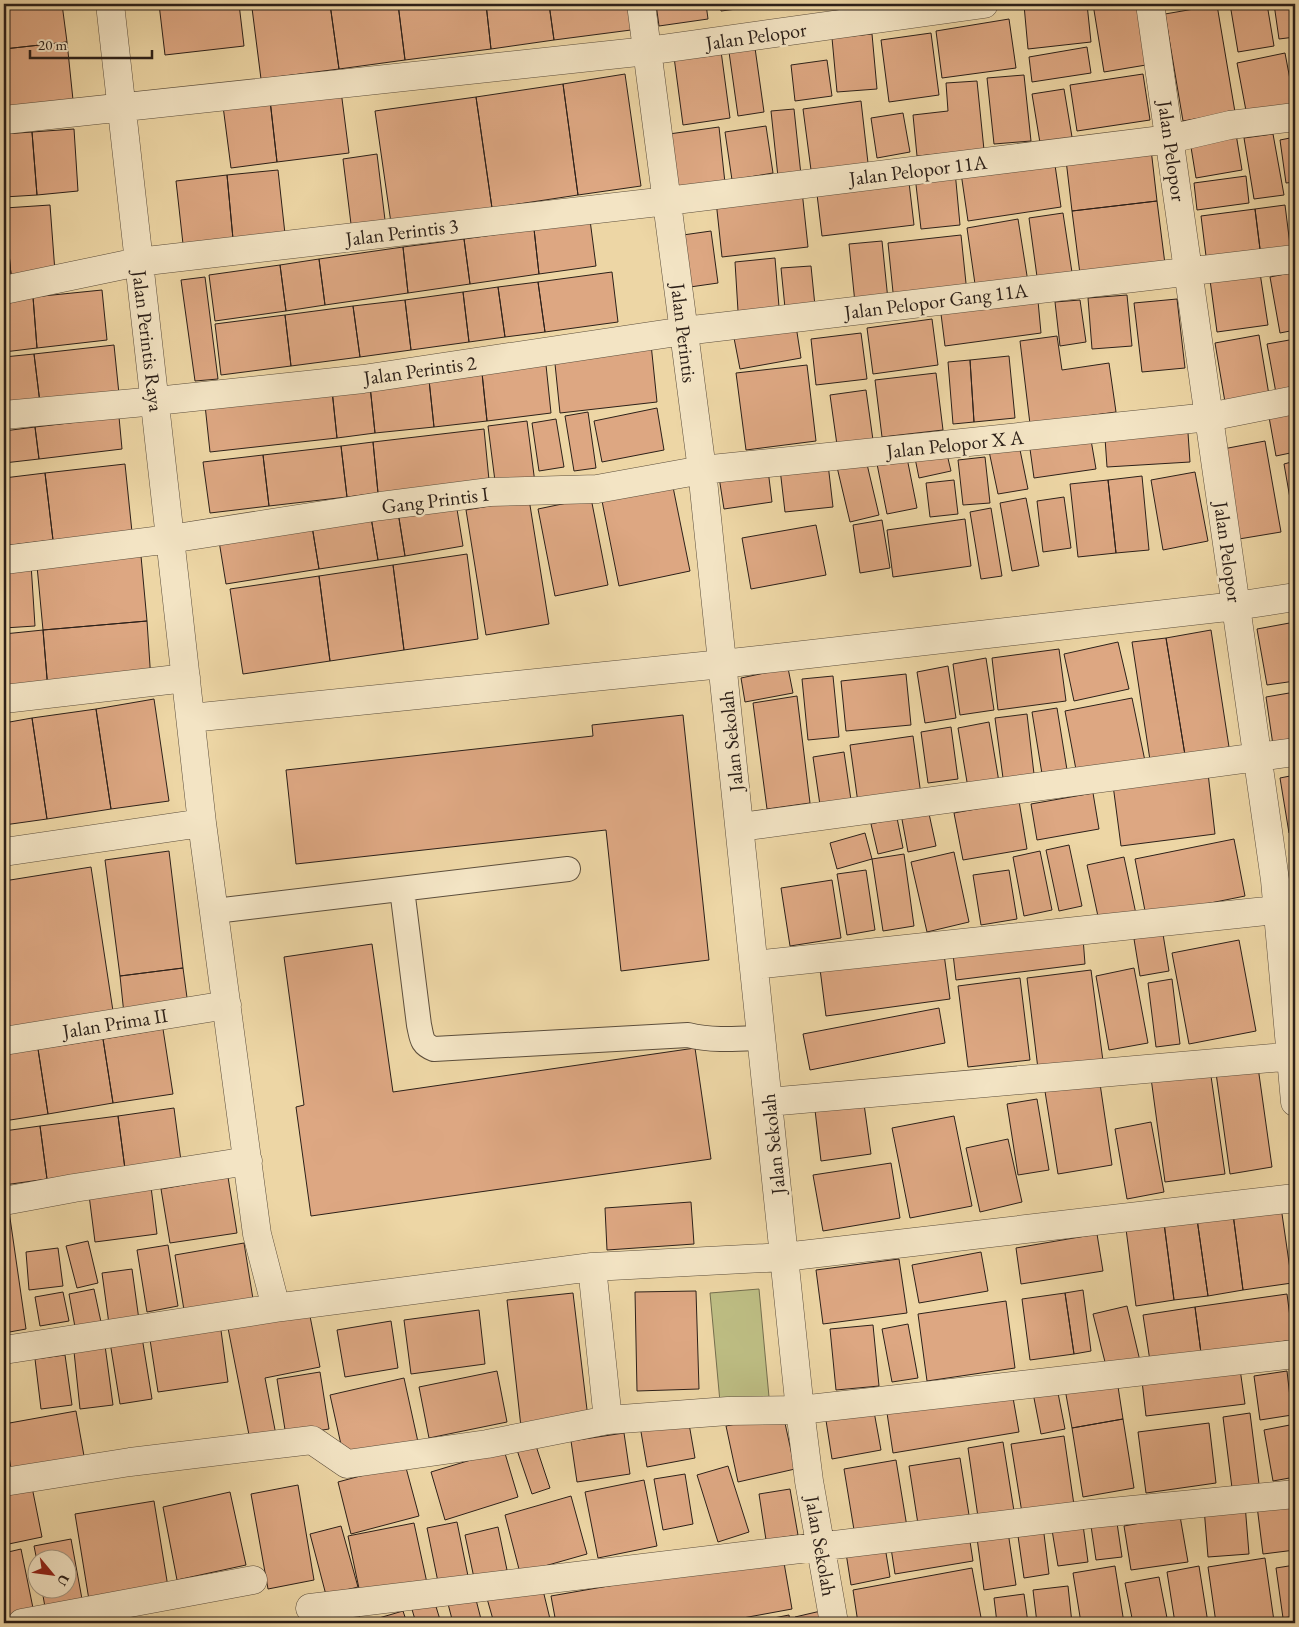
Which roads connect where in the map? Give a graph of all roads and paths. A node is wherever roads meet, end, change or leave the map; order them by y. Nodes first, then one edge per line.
1 (110, 4) edge
2 (641, 4) edge
3 (984, 4) edge
4 (1150, 4) edge
5 (647, 51) junction
6 (121, 108) junction
7 (1295, 117) edge
8 (4, 120) edge
9 (1170, 139) junction
10 (667, 201) junction
11 (1295, 259) edge
12 (138, 262) junction
13 (1188, 271) junction
14 (4, 290) edge
15 (684, 331) junction
16 (1295, 400) edge
17 (156, 401) junction
18 (4, 415) edge
19 (1209, 417) junction
20 (702, 470) junction
21 (170, 539) junction
22 (4, 560) edge
23 (1295, 597) edge
24 (1236, 606) junction
25 (722, 664) junction
26 (186, 678) junction
27 (4, 699) edge
28 (191, 718) junction
29 (1295, 752) edge
30 (1258, 757) junction
31 (202, 823) junction
32 (740, 827) junction
33 (4, 852) edge
34 (568, 868) dead end
35 (402, 889) junction
36 (1287, 909) edge
37 (214, 912) junction
38 (754, 964) junction
39 (227, 1005) junction
40 (762, 1038) junction
41 (4, 1041) edge
42 (1293, 1057) edge
43 (768, 1102) junction
44 (1295, 1102) edge
45 (248, 1161) junction
46 (1295, 1198) edge
47 (4, 1201) edge
48 (784, 1256) junction
49 (592, 1268) junction
50 (282, 1307) junction
51 (4, 1350) edge
52 (1295, 1354) edge
53 (800, 1410) junction
54 (608, 1420) junction
55 (4, 1482) edge
56 (1295, 1494) edge
57 (821, 1546) junction
58 (253, 1580) dead end
59 (310, 1608) dead end
60 (22, 1623) edge
61 (834, 1623) edge

1 - 6 street, Jalan Perintis Raya
2 - 5 street, Jalan Perintis
3 - 5 street, Jalan Pelopor
4 - 9 street, Jalan Pelopor
5 - 6 street
5 - 10 street, Jalan Perintis
6 - 8 street
6 - 12 street, Jalan Perintis Raya
7 - 9 street, Jalan Pelopor 11A
9 - 10 street, Jalan Pelopor 11A
9 - 13 street, Jalan Pelopor
10 - 12 street, Jalan Perintis 3
10 - 15 street, Jalan Perintis
11 - 13 street, Jalan Pelopor Gang 11A
12 - 14 street, Jalan Perintis 3
12 - 17 street, Jalan Perintis Raya
13 - 15 street, Jalan Pelopor Gang 11A
13 - 19 street, Jalan Pelopor
15 - 17 street, Jalan Perintis 2
15 - 20 street, Jalan Perintis
16 - 19 street, Jalan Pelopor X A
17 - 18 street, Jalan Perintis 2
17 - 21 street, Jalan Perintis Raya
19 - 20 street, Jalan Pelopor X A
19 - 24 street, Jalan Pelopor
20 - 21 street, Gang Printis I
20 - 25 street, Jalan Perintis
21 - 22 street, Gang Printis I
21 - 26 street, Jalan Perintis Raya
23 - 24 street
24 - 25 street
24 - 30 street, Jalan Pelopor
25 - 28 street
25 - 32 street, Jalan Sekolah
26 - 27 street
26 - 28 street, Jalan Perintis Raya
28 - 31 street, Jalan Perintis Raya
29 - 30 street
30 - 32 street
30 - 36 street, Jalan Pelopor
31 - 33 street
31 - 37 street, Jalan Perintis Raya
32 - 38 street, Jalan Sekolah
34 - 35 lane
35 - 37 lane
35 - 40 lane
36 - 38 street
36 - 42 street, Jalan Pelopor
37 - 39 street, Jalan Perintis Raya
38 - 40 street, Jalan Sekolah
39 - 41 street, Jalan Prima II
39 - 45 street, Jalan Perintis Raya
40 - 43 street, Jalan Sekolah
42 - 43 street
42 - 44 street, Jalan Pelopor
43 - 48 street, Jalan Sekolah
45 - 47 street
45 - 50 street, Jalan Perintis Raya
46 - 48 street
48 - 49 street
48 - 53 street, Jalan Sekolah
49 - 50 street
49 - 54 street
50 - 51 street
52 - 53 street
53 - 54 street
53 - 57 street, Jalan Sekolah
54 - 55 street
56 - 57 street
57 - 59 street
57 - 61 street, Jalan Sekolah
58 - 60 street

